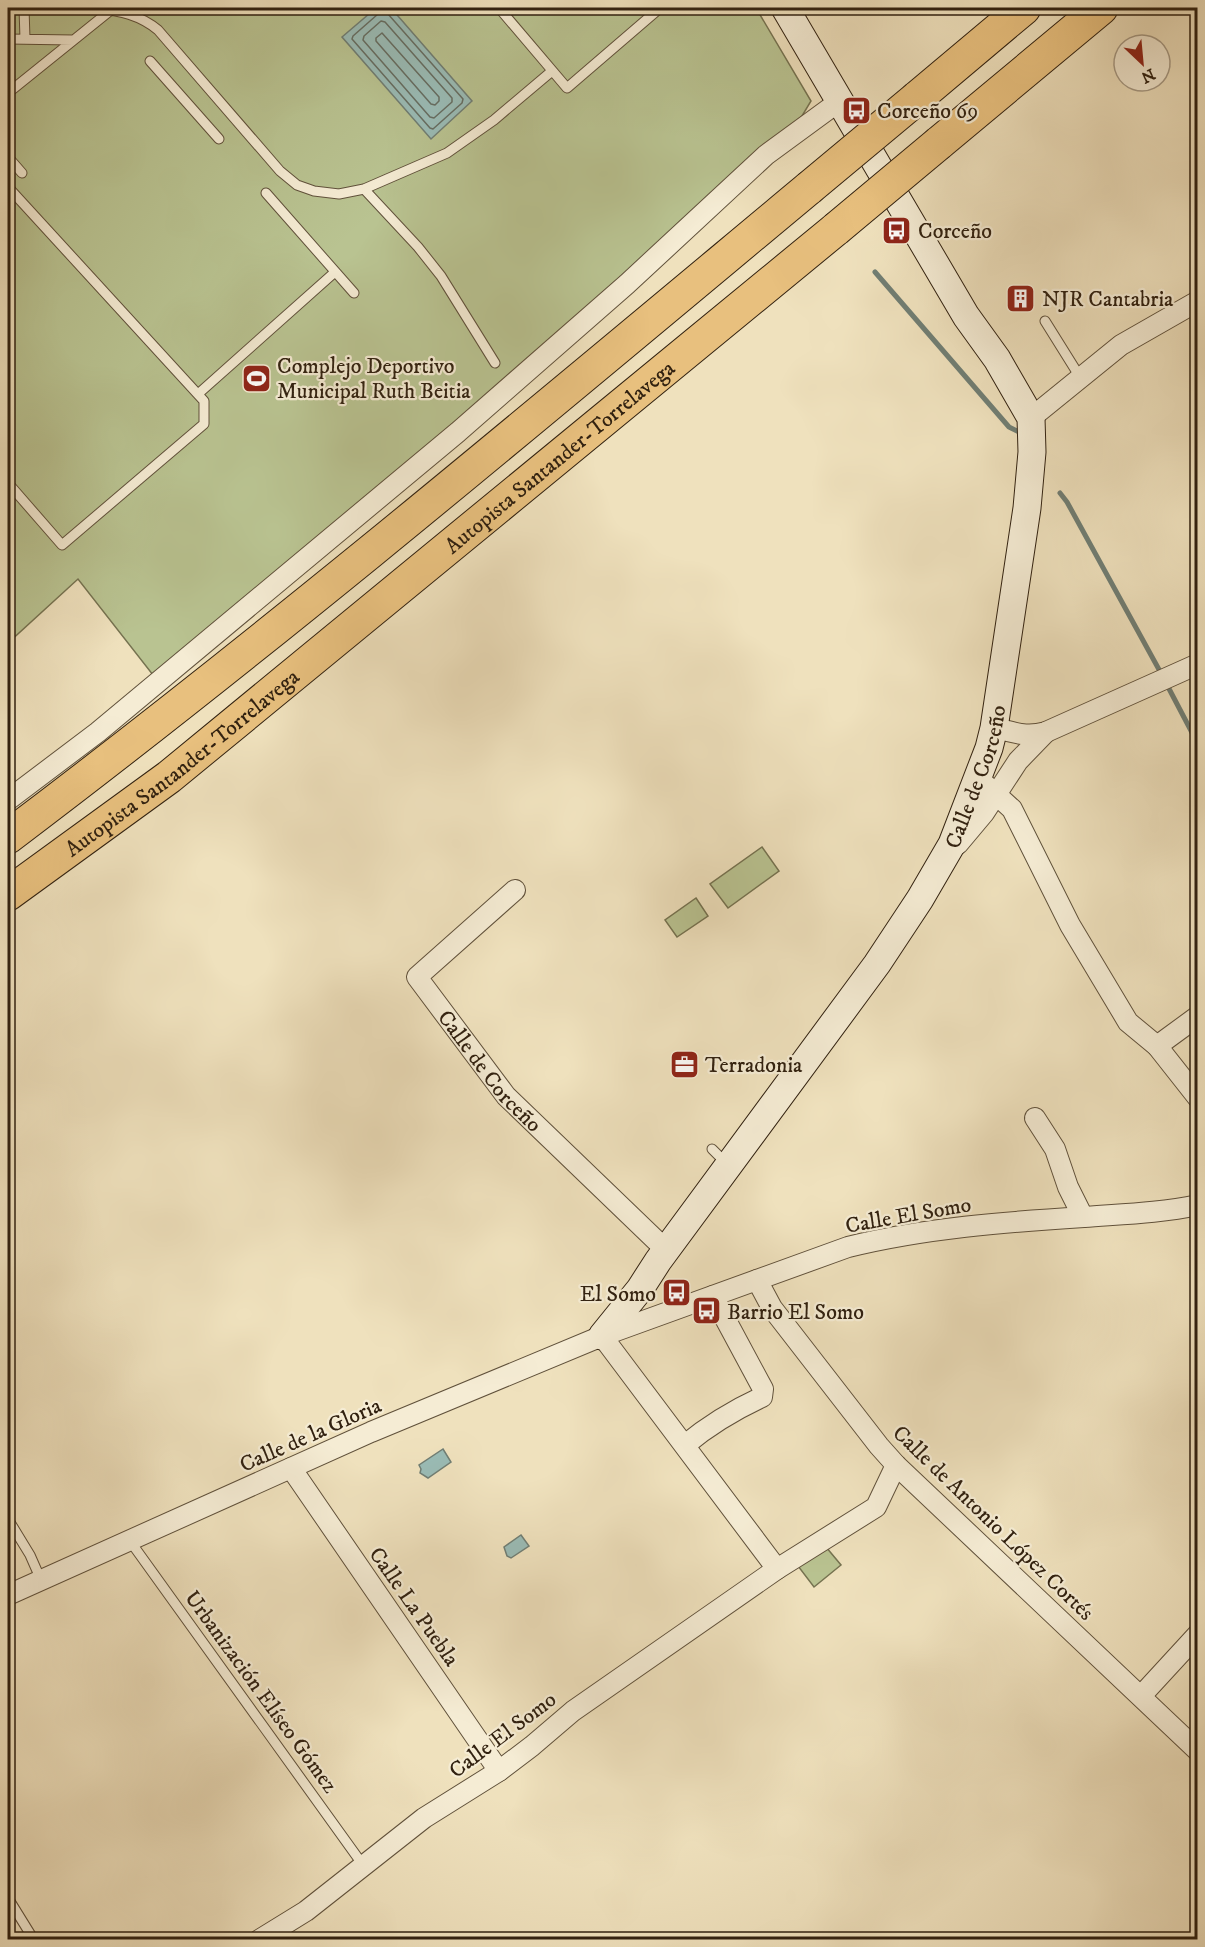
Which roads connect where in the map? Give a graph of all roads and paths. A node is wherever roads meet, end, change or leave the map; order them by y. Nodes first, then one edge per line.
1 (24, 8) edge
2 (98, 8) edge
3 (499, 8) edge
4 (660, 8) edge
5 (785, 8) edge
6 (1024, 8) edge
7 (1101, 8) edge
8 (111, 9) junction
9 (8, 39) edge
10 (25, 39) junction
11 (74, 40) junction
12 (150, 61) dead end
13 (552, 71) junction
14 (9, 88) edge
15 (841, 100) junction
16 (219, 139) dead end
17 (8, 157) edge
18 (22, 173) dead end
19 (8, 187) edge
20 (364, 189) junction
21 (266, 193) dead end
22 (335, 272) junction
23 (354, 292) dead end
24 (1197, 301) edge
25 (1045, 321) dead end
26 (495, 363) dead end
27 (1080, 377) junction
28 (198, 394) junction
29 (1031, 418) junction
30 (8, 483) edge
31 (1197, 664) edge
32 (1046, 732) junction
33 (992, 738) junction
34 (993, 783) junction
35 (8, 800) edge
36 (8, 837) edge
37 (515, 890) dead end
38 (8, 894) edge
39 (1197, 1016) edge
40 (1157, 1046) junction
41 (1197, 1098) edge
42 (1035, 1118) dead end
43 (1192, 1209) edge
44 (1083, 1217) junction
45 (666, 1250) junction
46 (757, 1280) junction
47 (640, 1289) junction
48 (713, 1296) junction
49 (634, 1324) junction
50 (602, 1336) junction
51 (685, 1445) junction
52 (896, 1465) junction
53 (291, 1468) junction
54 (8, 1519) edge
55 (129, 1541) junction
56 (777, 1569) junction
57 (42, 1580) junction
58 (8, 1595) edge
59 (1197, 1635) edge
60 (1141, 1696) junction
61 (1197, 1751) edge
62 (499, 1771) junction
63 (363, 1865) junction
64 (8, 1899) edge
65 (34, 1940) edge
66 (259, 1940) edge

1 - 10 lane
2 - 8 lane
3 - 13 lane
4 - 13 lane
5 - 15 main road
6 - 36 highway, Autopista Santander-Torrelavega, bridge
7 - 38 highway, Autopista Santander-Torrelavega, bridge
8 - 11 lane
8 - 20 lane
9 - 10 lane
10 - 11 lane
11 - 14 lane
12 - 16 lane
13 - 20 lane
15 - 29 main road
15 - 35 street
17 - 18 lane
19 - 28 lane
20 - 26 lane
21 - 22 lane
22 - 23 lane
22 - 28 lane
24 - 27 street
25 - 27 lane
27 - 29 street
28 - 30 lane
29 - 33 main road, Calle de Corceño
31 - 32 street
32 - 33 street
32 - 34 street
33 - 34 main road, Calle de Corceño
34 - 40 street, Calle de Corceño
34 - 45 main road, Calle de Corceño
37 - 45 street, Calle de Corceño
39 - 40 street
40 - 41 street
42 - 44 street
43 - 44 street, Calle El Somo
44 - 46 street, Calle El Somo
45 - 47 main road, Calle de Corceño
46 - 48 street, Calle El Somo
46 - 52 street, Calle de Antonio López Cortés
47 - 49 main road, Calle de Corceño
47 - 50 main road, Calle de Corceño
48 - 49 street, Calle El Somo
48 - 51 street
49 - 50 street, Calle de la Gloria
50 - 51 street
50 - 53 street, Calle de la Gloria
51 - 56 street
52 - 56 street, Calle El Somo
52 - 60 street, Calle de Antonio López Cortés
53 - 55 street, Calle de la Gloria
53 - 62 street, Calle La Puebla
54 - 57 lane
55 - 57 street, Calle de la Gloria
55 - 63 lane, Urbanización Elíseo Gómez
56 - 62 street, Calle El Somo
57 - 58 street, Calle de la Gloria
59 - 60 street
60 - 61 street, Calle de Antonio López Cortés
62 - 63 street, Calle El Somo
63 - 66 street, Calle El Somo
64 - 65 lane

